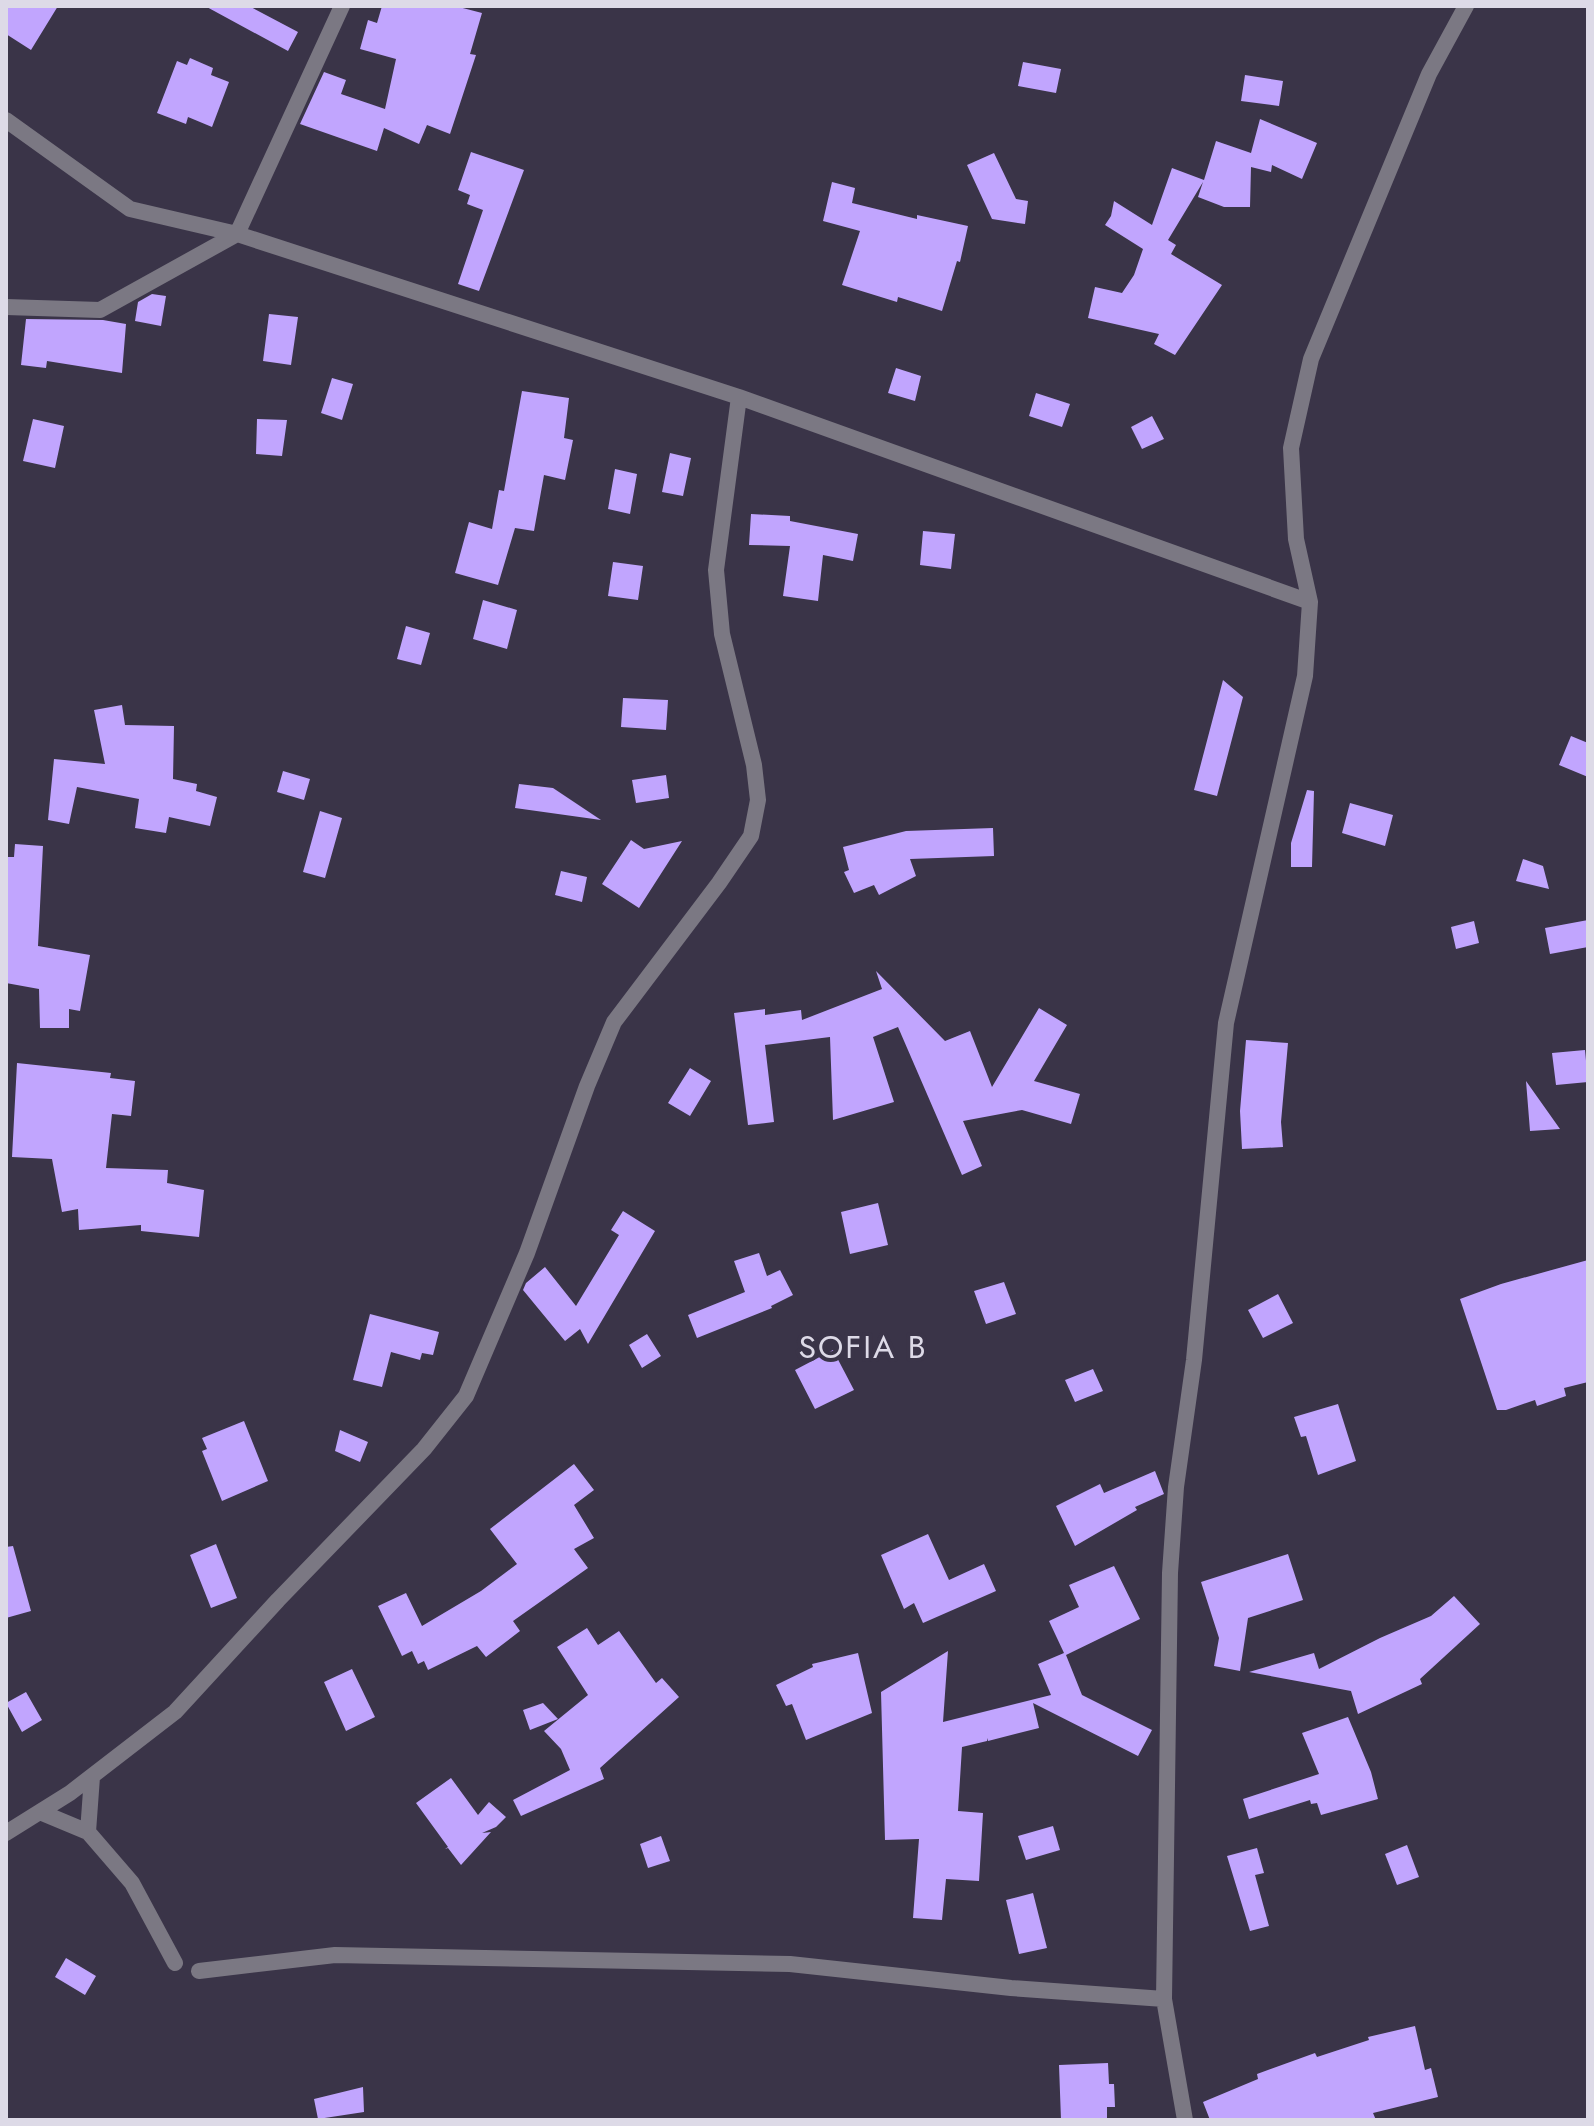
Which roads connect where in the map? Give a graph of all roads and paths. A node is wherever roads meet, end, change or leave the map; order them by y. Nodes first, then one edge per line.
1 (342, 6) edge
2 (1466, 6) edge
3 (6, 120) edge
4 (237, 234) junction
5 (6, 307) edge
6 (739, 397) junction
7 (1310, 602) junction
8 (92, 1777) junction
9 (40, 1812) junction
10 (88, 1832) junction
11 (6, 1833) edge
12 (175, 1963) dead end
13 (199, 1971) dead end
14 (1164, 1999) junction
15 (1185, 2120) edge

1 - 4 street
2 - 7 street
3 - 4 street
4 - 5 street
4 - 6 street
6 - 7 street
6 - 8 street
7 - 14 street
8 - 9 street
8 - 10 street
9 - 10 street
9 - 11 street
10 - 12 street
13 - 14 street
14 - 15 street

